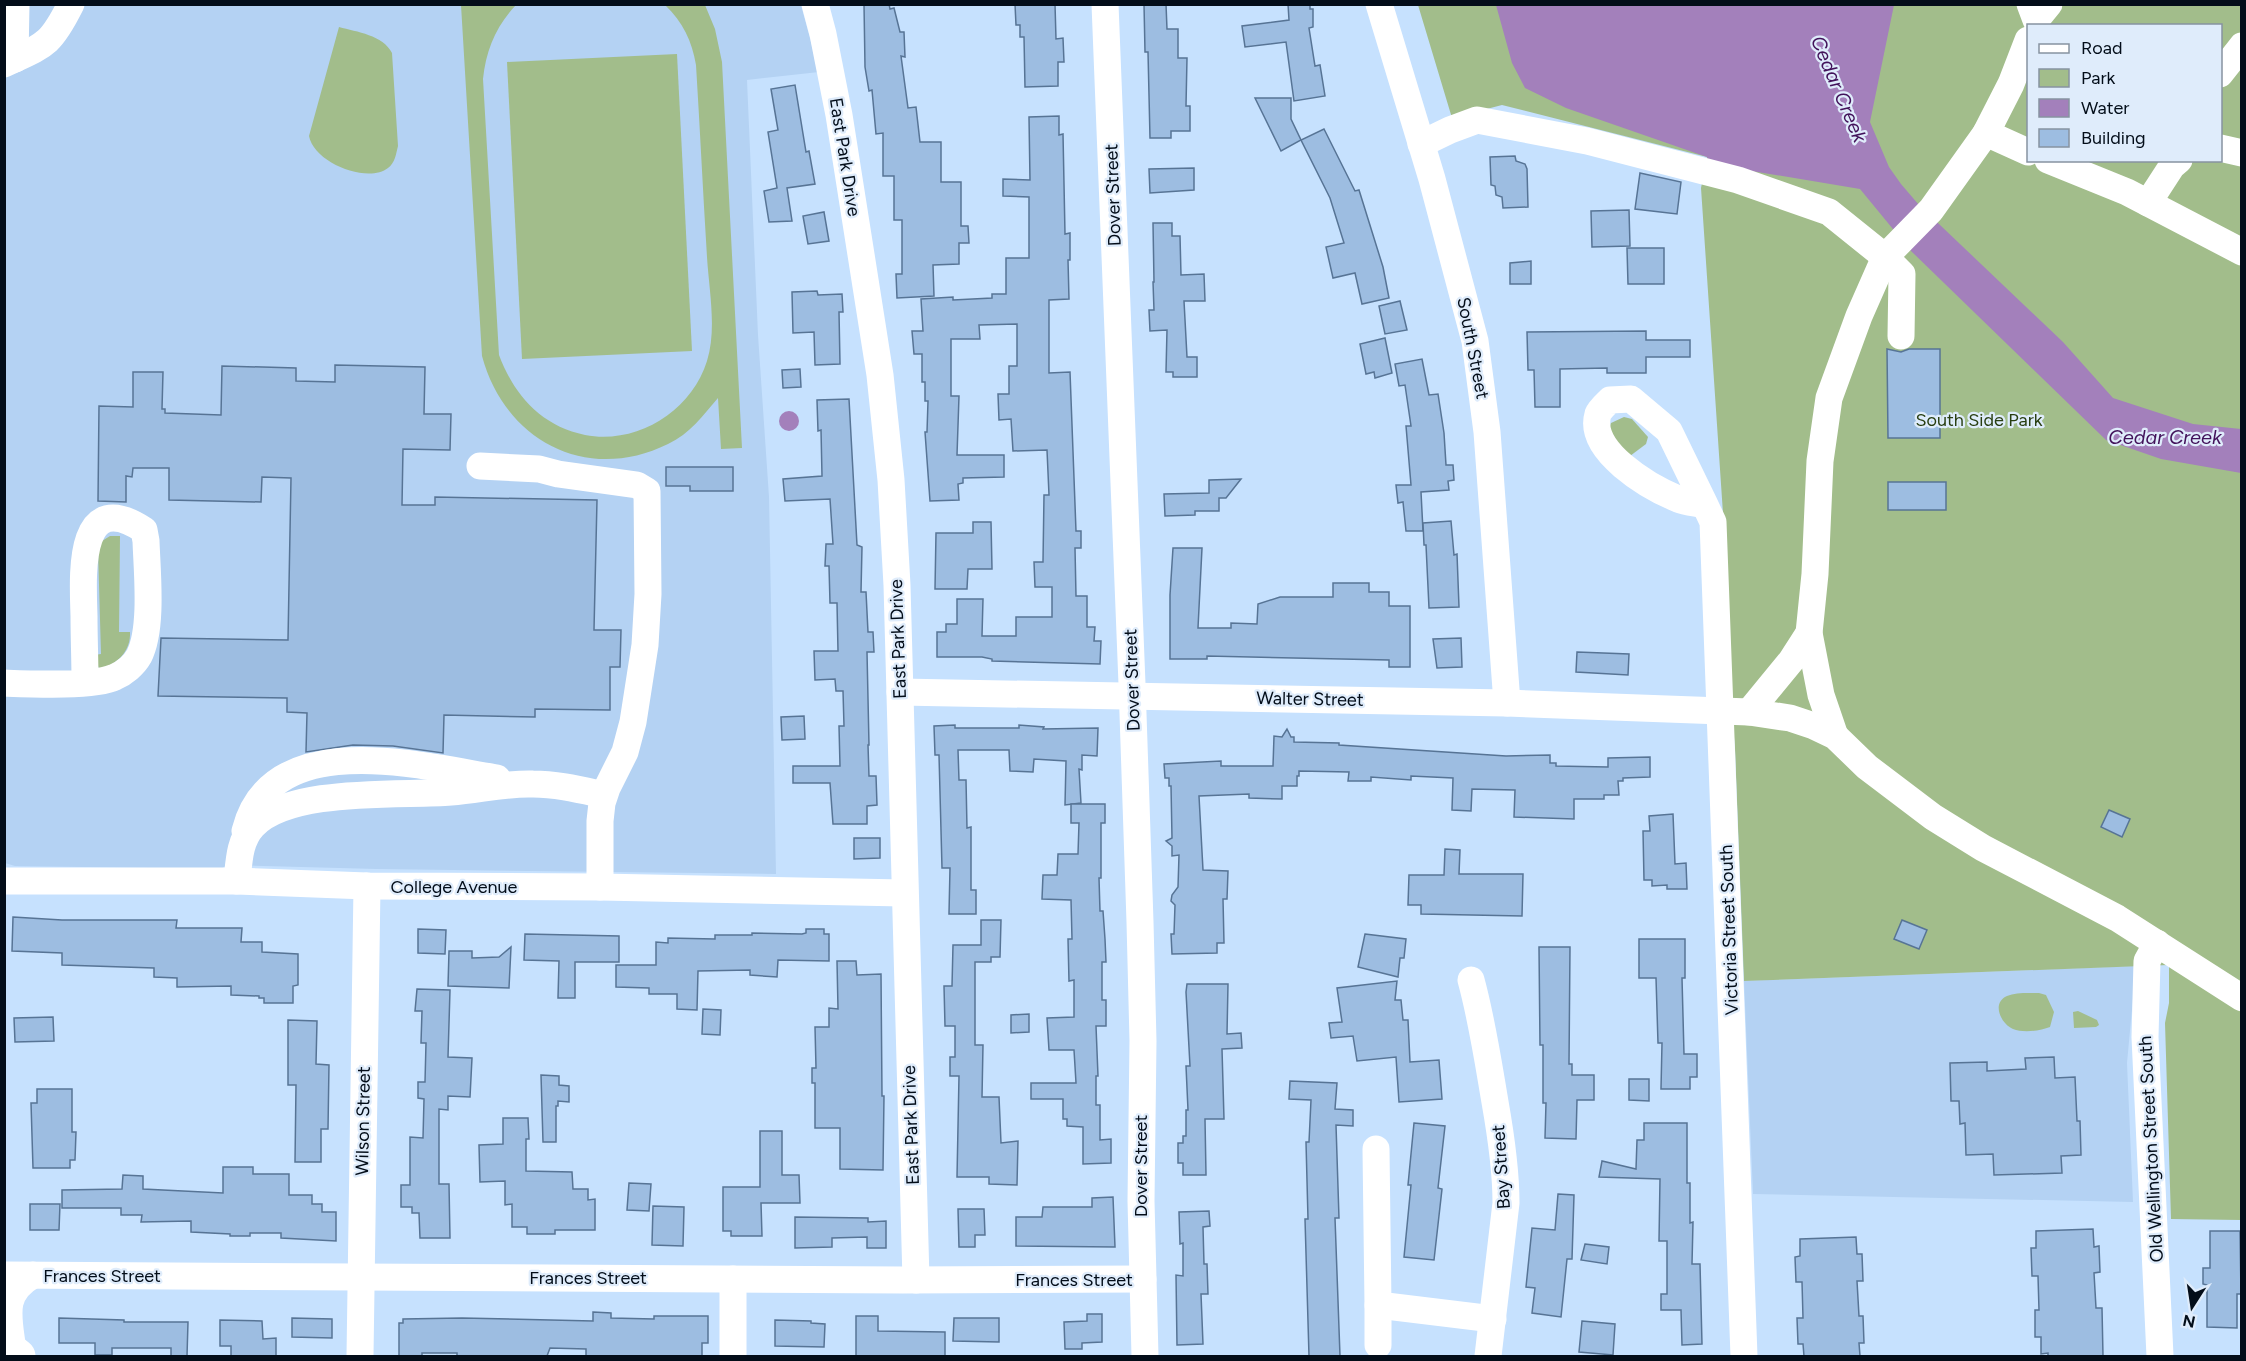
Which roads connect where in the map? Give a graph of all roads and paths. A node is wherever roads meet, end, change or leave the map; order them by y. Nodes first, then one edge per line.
1 (16, 4) edge
2 (72, 4) edge
3 (815, 4) edge
4 (1105, 4) edge
5 (1379, 4) edge
6 (2027, 41) edge
7 (2241, 46) edge
8 (10, 62) edge
9 (2222, 71) edge
10 (1986, 133) junction
11 (1421, 144) junction
12 (2222, 148) edge
13 (2027, 152) edge
14 (2241, 153) edge
15 (2053, 162) edge
16 (2177, 162) edge
17 (2148, 203) junction
18 (1892, 250) junction
19 (2241, 252) edge
20 (1901, 336) dead end
21 (480, 466) dead end
22 (1705, 505) dead end
23 (1809, 633) junction
24 (85, 682) junction
25 (4, 683) edge
26 (900, 692) junction
27 (1133, 696) junction
28 (1507, 703) junction
29 (1721, 710) junction
30 (1749, 712) junction
31 (1835, 736) junction
32 (604, 795) junction
33 (4, 881) edge
34 (237, 881) junction
35 (367, 886) junction
36 (600, 887) junction
37 (904, 893) junction
38 (2157, 943) junction
39 (1471, 980) dead end
40 (2241, 998) edge
41 (1376, 1149) dead end
42 (4, 1275) edge
43 (33, 1275) junction
44 (361, 1278) junction
45 (733, 1279) junction
46 (1143, 1279) junction
47 (916, 1280) junction
48 (1378, 1305) junction
49 (1493, 1319) junction
50 (1378, 1345) dead end
51 (12, 1351) edge
52 (360, 1356) edge
53 (733, 1356) edge
54 (1145, 1356) edge
55 (1488, 1356) edge
56 (1744, 1356) edge
57 (2160, 1356) edge

1 - 8 street
2 - 8 street
3 - 26 street, East Park Drive
4 - 27 street, Dover Street
5 - 11 street, South Street
6 - 10 street
7 - 9 street
10 - 13 street
10 - 18 street
11 - 18 street
11 - 28 street, South Street
12 - 14 street
15 - 17 street
16 - 17 street
17 - 19 street
18 - 20 street
18 - 23 street
21 - 32 street
22 - 29 street, Victoria Street South
23 - 30 street
23 - 31 street
24 - 24 street
24 - 25 street
26 - 27 street, Walter Street
26 - 37 street, East Park Drive
27 - 28 street, Walter Street
27 - 46 street, Dover Street
28 - 29 street, Walter Street
29 - 30 street, Walter Street
29 - 56 street, Victoria Street South
30 - 31 street, Walter Street
31 - 38 street
32 - 34 street
32 - 36 street
33 - 34 street, College Avenue
34 - 35 street, College Avenue
35 - 36 street, College Avenue
35 - 44 street, Wilson Street
36 - 37 street, College Avenue
37 - 47 street, East Park Drive
38 - 40 street
38 - 57 street, Old Wellington Street South
39 - 49 street, Bay Street
41 - 48 street
42 - 43 street, Frances Street
43 - 44 street, Frances Street
43 - 51 street, Frances Street
44 - 45 street, Frances Street
44 - 52 street, Wilson Street
45 - 47 street, Frances Street
45 - 53 street
46 - 47 street, Frances Street
46 - 54 street, Dover Street
48 - 49 street
48 - 50 street
49 - 55 street, Bay Street

